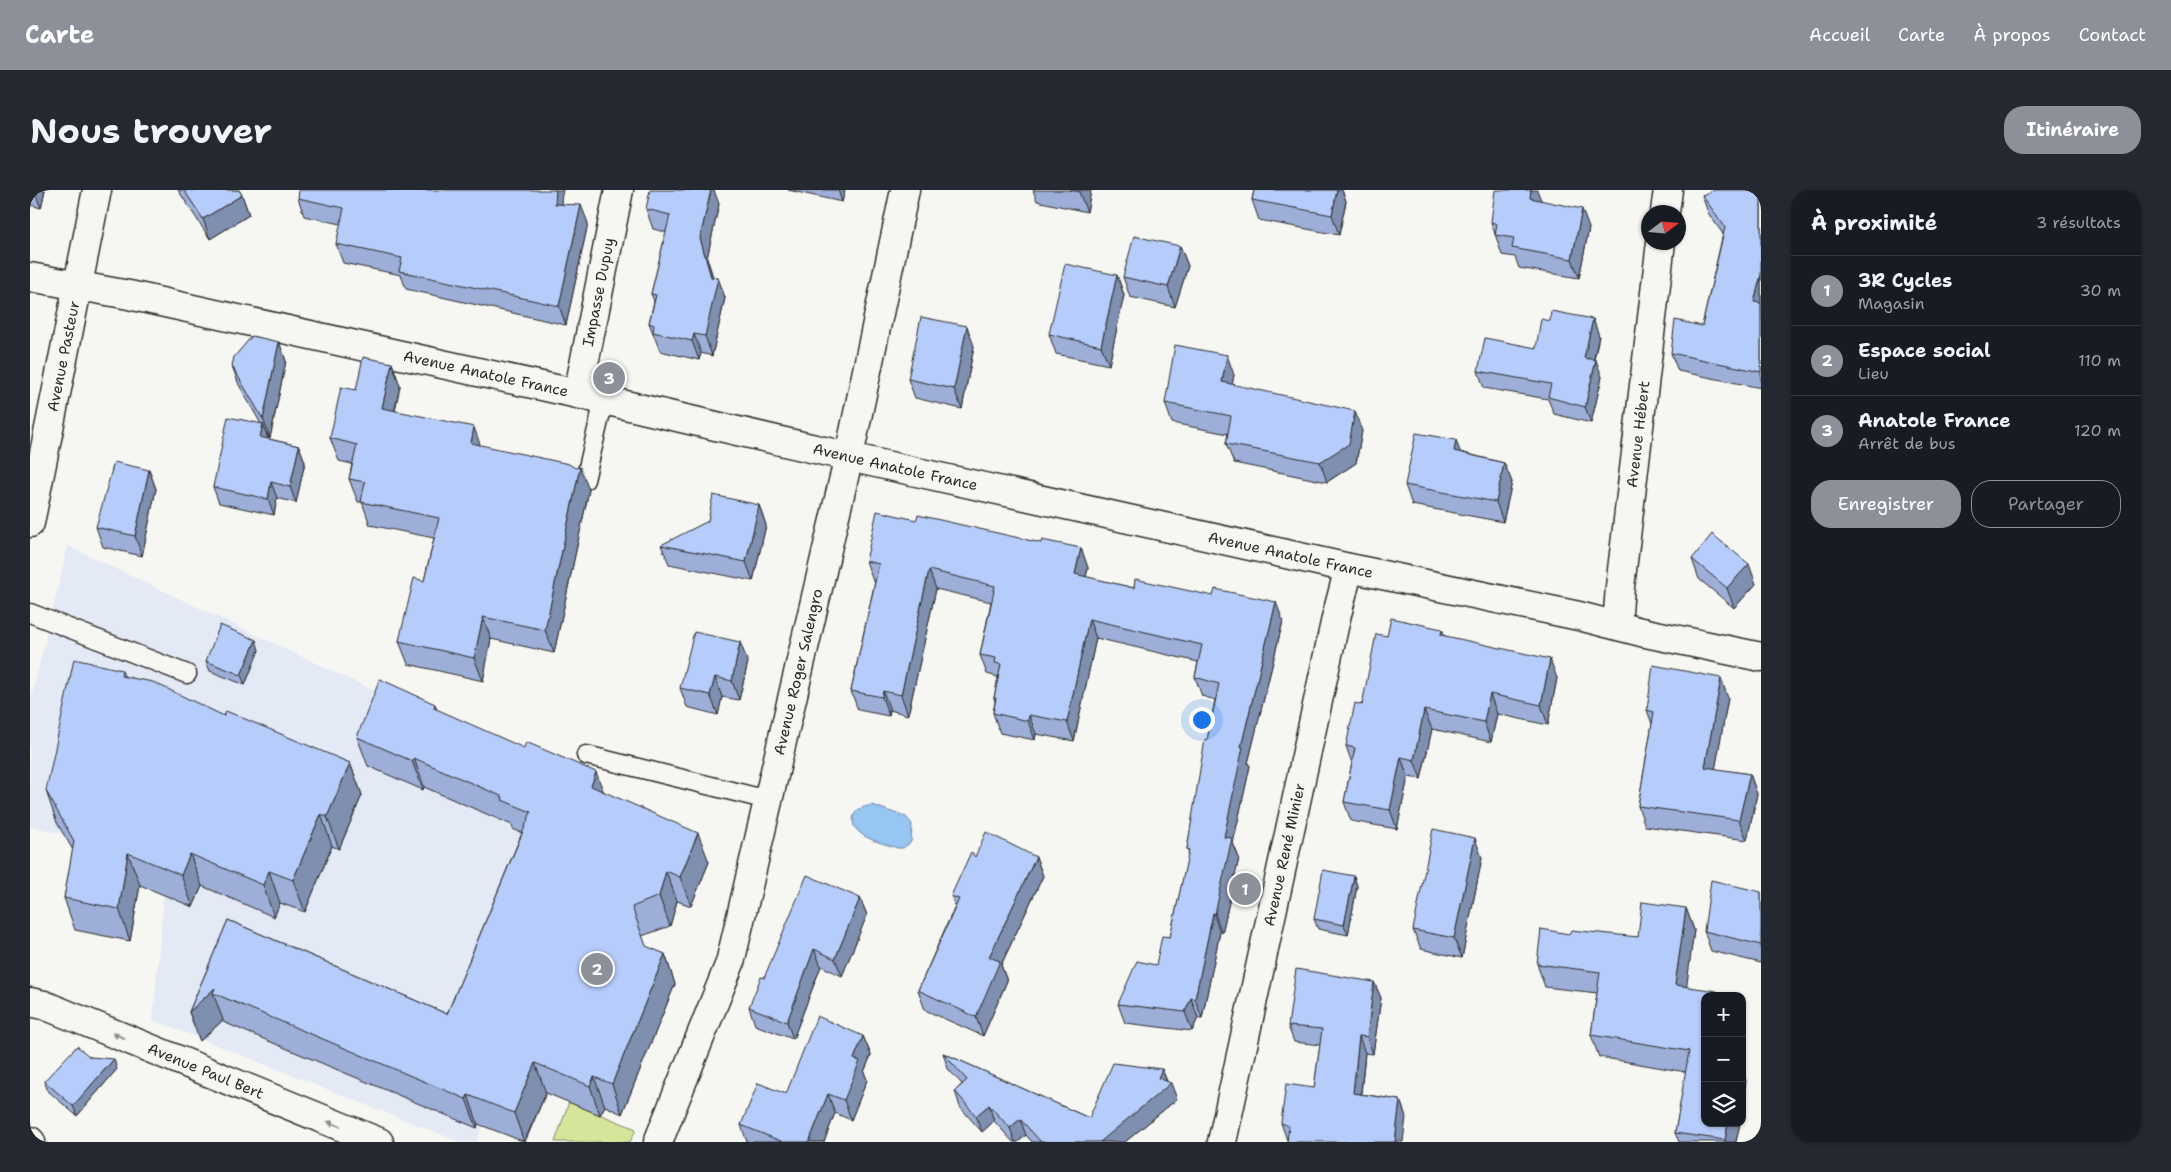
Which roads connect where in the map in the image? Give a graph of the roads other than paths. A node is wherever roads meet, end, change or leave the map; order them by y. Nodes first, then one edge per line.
1 (98, 190) edge
2 (619, 190) edge
3 (905, 190) edge
4 (1668, 190) edge
5 (1666, 205) edge
6 (1661, 250) edge
7 (30, 277) edge
8 (78, 285) junction
9 (591, 397) junction
10 (849, 456) junction
11 (586, 480) dead end
12 (30, 523) edge
13 (1349, 568) junction
14 (30, 613) edge
15 (1617, 625) junction
16 (1761, 657) edge
17 (187, 674) dead end
18 (586, 755) dead end
19 (768, 800) junction
20 (30, 1002) edge
21 (379, 1142) edge
22 (658, 1142) edge
23 (1222, 1142) edge

1 - 8 street, Avenue Pasteur
2 - 9 street, Impasse Dupuy
3 - 10 street, Avenue Roger Salengro
4 - 5 street
6 - 15 street, Avenue Hébert
7 - 8 street, Avenue Anatole France
8 - 9 street, Avenue Anatole France
8 - 12 street, Avenue Pasteur
9 - 10 street, Avenue Anatole France
9 - 11 lane
10 - 13 street, Avenue Anatole France
10 - 19 street, Avenue Roger Salengro
13 - 15 street, Avenue Anatole France
13 - 23 street, Avenue René Minier
14 - 17 lane
15 - 16 street, Avenue Anatole France
18 - 19 lane
19 - 22 street, Avenue Roger Salengro
21 -> 20 street, Avenue Paul Bert

